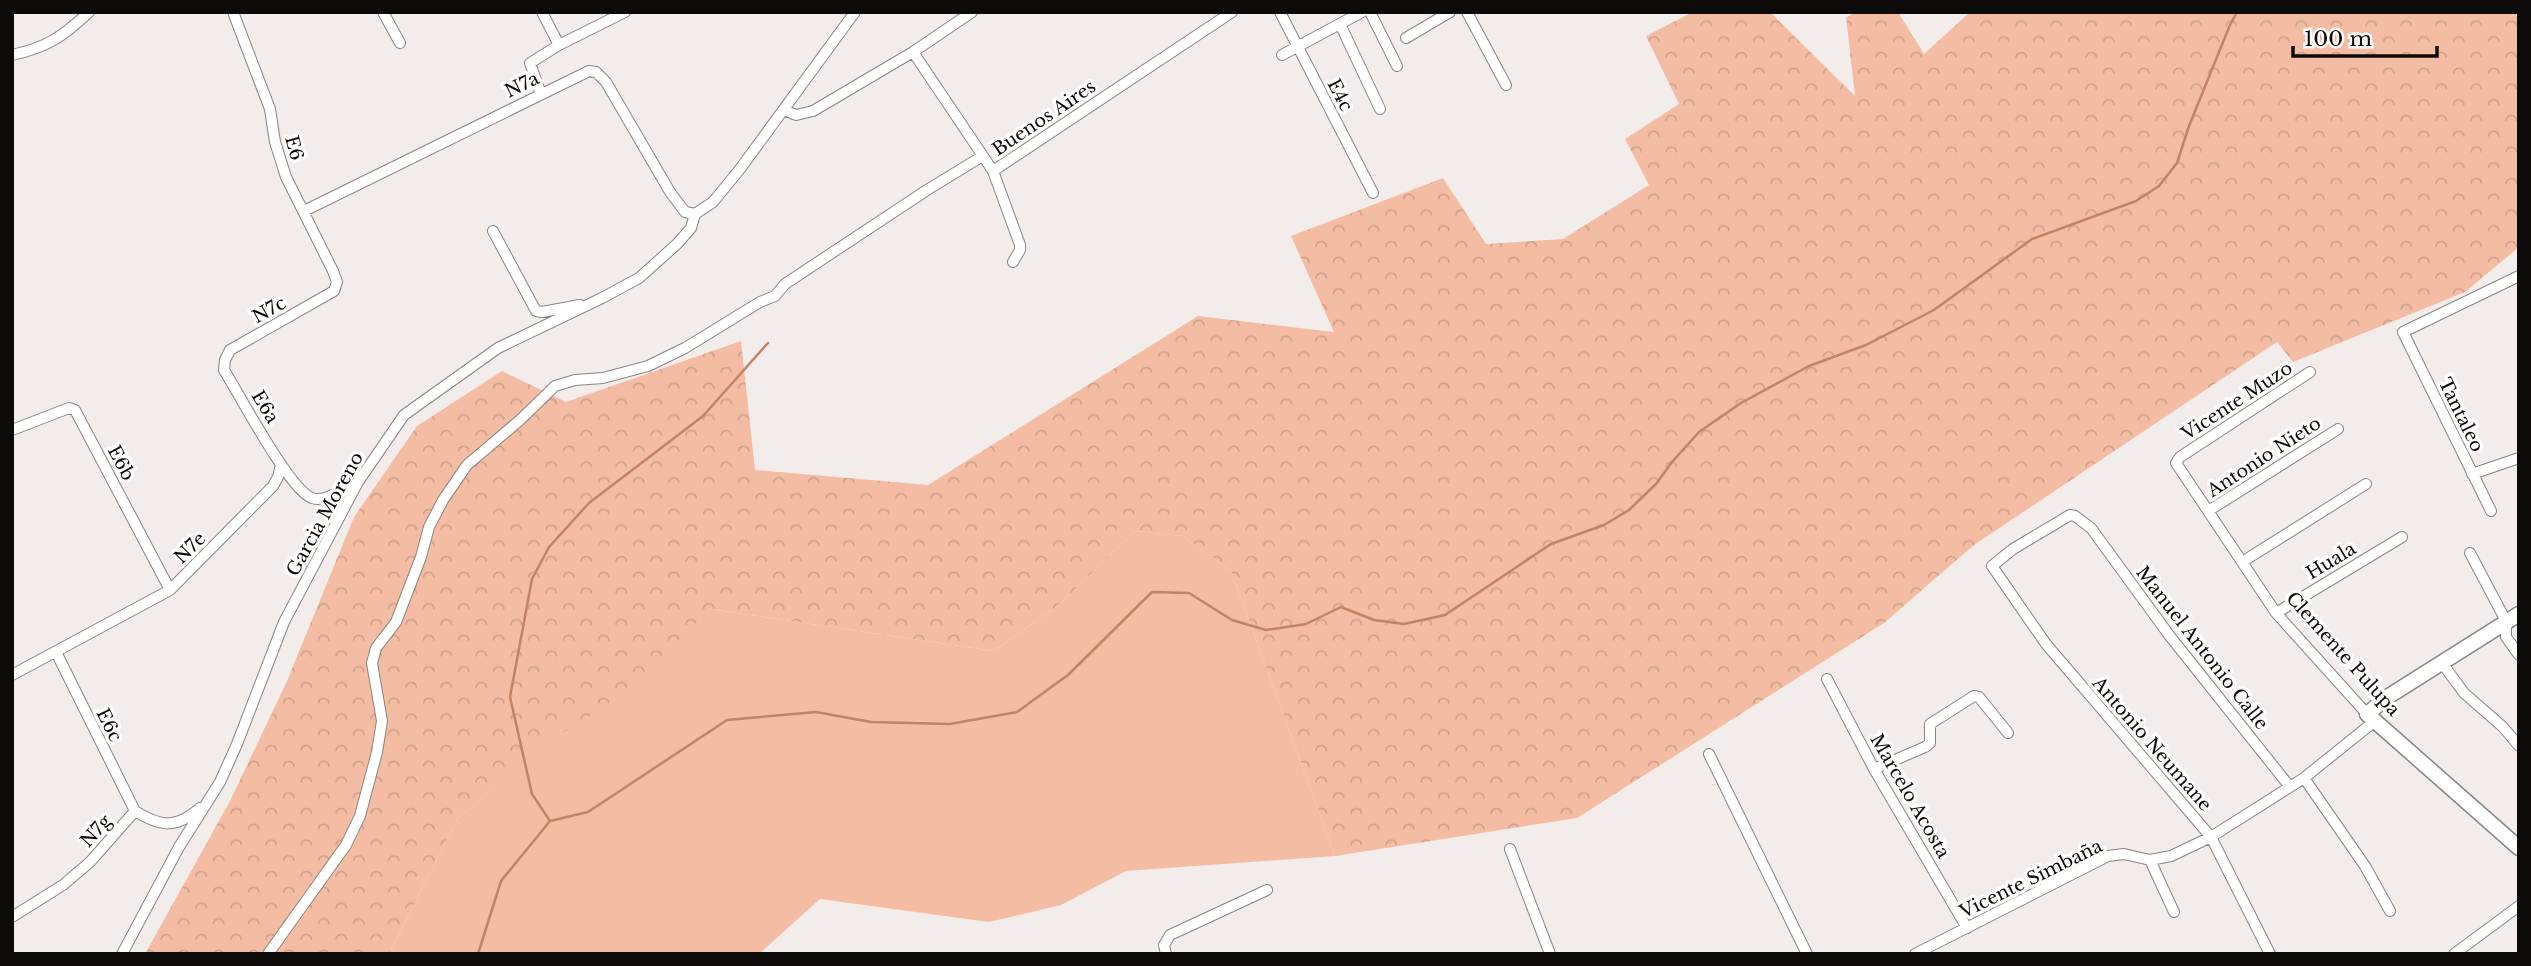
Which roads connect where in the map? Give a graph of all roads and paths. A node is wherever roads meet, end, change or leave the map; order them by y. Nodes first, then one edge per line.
1 (89, 12) edge
2 (233, 12) edge
3 (383, 12) edge
4 (542, 12) edge
5 (625, 12) edge
6 (855, 12) edge
7 (972, 12) edge
8 (1232, 12) edge
9 (1280, 12) edge
10 (1362, 12) edge
11 (1370, 12) edge
12 (1450, 12) edge
13 (1467, 12) edge
14 (1340, 24) junction
15 (1406, 38) dead end
16 (400, 43) dead end
17 (559, 45) junction
18 (1297, 47) junction
19 (913, 52) junction
20 (12, 55) edge
21 (1282, 55) dead end
22 (1397, 66) dead end
23 (1506, 85) dead end
24 (541, 94) junction
25 (1380, 109) dead end
26 (784, 110) junction
27 (981, 157) junction
28 (993, 171) junction
29 (1373, 193) dead end
30 (304, 211) junction
31 (695, 214) junction
32 (493, 231) dead end
33 (1013, 262) dead end
34 (2519, 276) edge
35 (337, 287) joint
36 (587, 304) junction
37 (224, 365) joint
38 (2310, 372) dead end
39 (2338, 429) dead end
40 (12, 430) edge
41 (2180, 457) joint
42 (2519, 458) edge
43 (281, 464) junction
44 (2472, 474) junction
45 (358, 482) junction
46 (2366, 484) dead end
47 (2491, 511) dead end
48 (2208, 512) junction
49 (2402, 537) dead end
50 (2470, 553) dead end
51 (2242, 562) junction
52 (1992, 566) joint
53 (170, 590) junction
54 (2276, 613) junction
55 (2513, 618) edge
56 (56, 652) junction
57 (2519, 655) edge
58 (2442, 663) junction
59 (12, 675) edge
60 (1827, 679) dead end
61 (2371, 717) junction
62 (2008, 733) dead end
63 (2519, 746) edge
64 (1710, 754) dead end
65 (1874, 769) junction
66 (2304, 778) junction
67 (2290, 787) junction
68 (207, 802) junction
69 (135, 811) junction
70 (2211, 837) junction
71 (2519, 848) edge
72 (1510, 849) dead end
73 (2150, 860) junction
74 (1267, 890) dead end
75 (2519, 906) edge
76 (2390, 911) dead end
77 (2174, 912) dead end
78 (12, 917) edge
79 (1967, 928) junction
80 (122, 954) edge
81 (268, 954) edge
82 (1166, 954) edge
83 (1550, 954) edge
84 (1807, 954) edge
85 (1914, 954) edge
86 (2270, 954) edge
87 (2454, 954) edge

1 - 20 street
2 - 30 street, E6
3 - 16 street
4 - 17 street
5 - 17 street
6 - 26 street, Garcia Moreno
7 - 19 street
8 - 28 street, Buenos Aires
9 - 18 street, E4c
10 - 14 street
11 - 22 street
12 - 15 street
13 - 23 street
14 - 18 street
14 - 25 street
17 - 24 street
18 - 21 street
18 - 29 street, E4c
19 - 26 street
19 - 27 street, Buenos Aires
24 - 30 street, N7a
24 - 31 street, N7a
26 - 31 street, Garcia Moreno
27 - 28 street, Buenos Aires
27 - 81 street
28 - 33 street
30 - 35 street, E6
31 - 36 street, Garcia Moreno
32 - 36 street
34 - 44 street, Tantaleo
35 - 37 street, N7c
36 - 45 street, Garcia Moreno
37 - 43 street, E6a
38 - 41 street, Vicente Muzo
39 - 48 street, Antonio Nieto
40 - 53 street, E6b
41 - 48 street, Clemente Pulupa
42 - 44 street
43 - 45 street
43 - 53 street, N7e
44 - 47 street, Tantaleo
45 - 68 street, Garcia Moreno
46 - 51 street
48 - 51 street, Clemente Pulupa
49 - 54 street, Huala
50 - 55 street
51 - 54 street, Clemente Pulupa
52 - 67 street, Manuel Antonio Calle
52 - 70 street, Antonio Neumane
53 - 56 street, N7e
54 - 61 street, Clemente Pulupa
55 - 57 street
55 - 58 street
56 - 59 street, N7e
56 - 69 street, E6c
58 - 61 street
58 - 63 street
60 - 65 street, Marcelo Acosta
61 - 66 street, Vicente Simbaña
61 - 71 street, Clemente Pulupa
62 - 65 street
64 - 84 street
65 - 79 street, Marcelo Acosta
66 - 67 street, Vicente Simbaña
66 - 76 street
67 - 70 street, Vicente Simbaña
68 - 69 street, N7g
68 - 80 street, Garcia Moreno
69 - 78 street, N7g
70 - 73 street, Vicente Simbaña
70 - 86 street, Antonio Neumane
72 - 83 street
73 - 77 street
73 - 79 street, Vicente Simbaña
74 - 82 street
75 - 87 street
79 - 85 street, Vicente Simbaña

